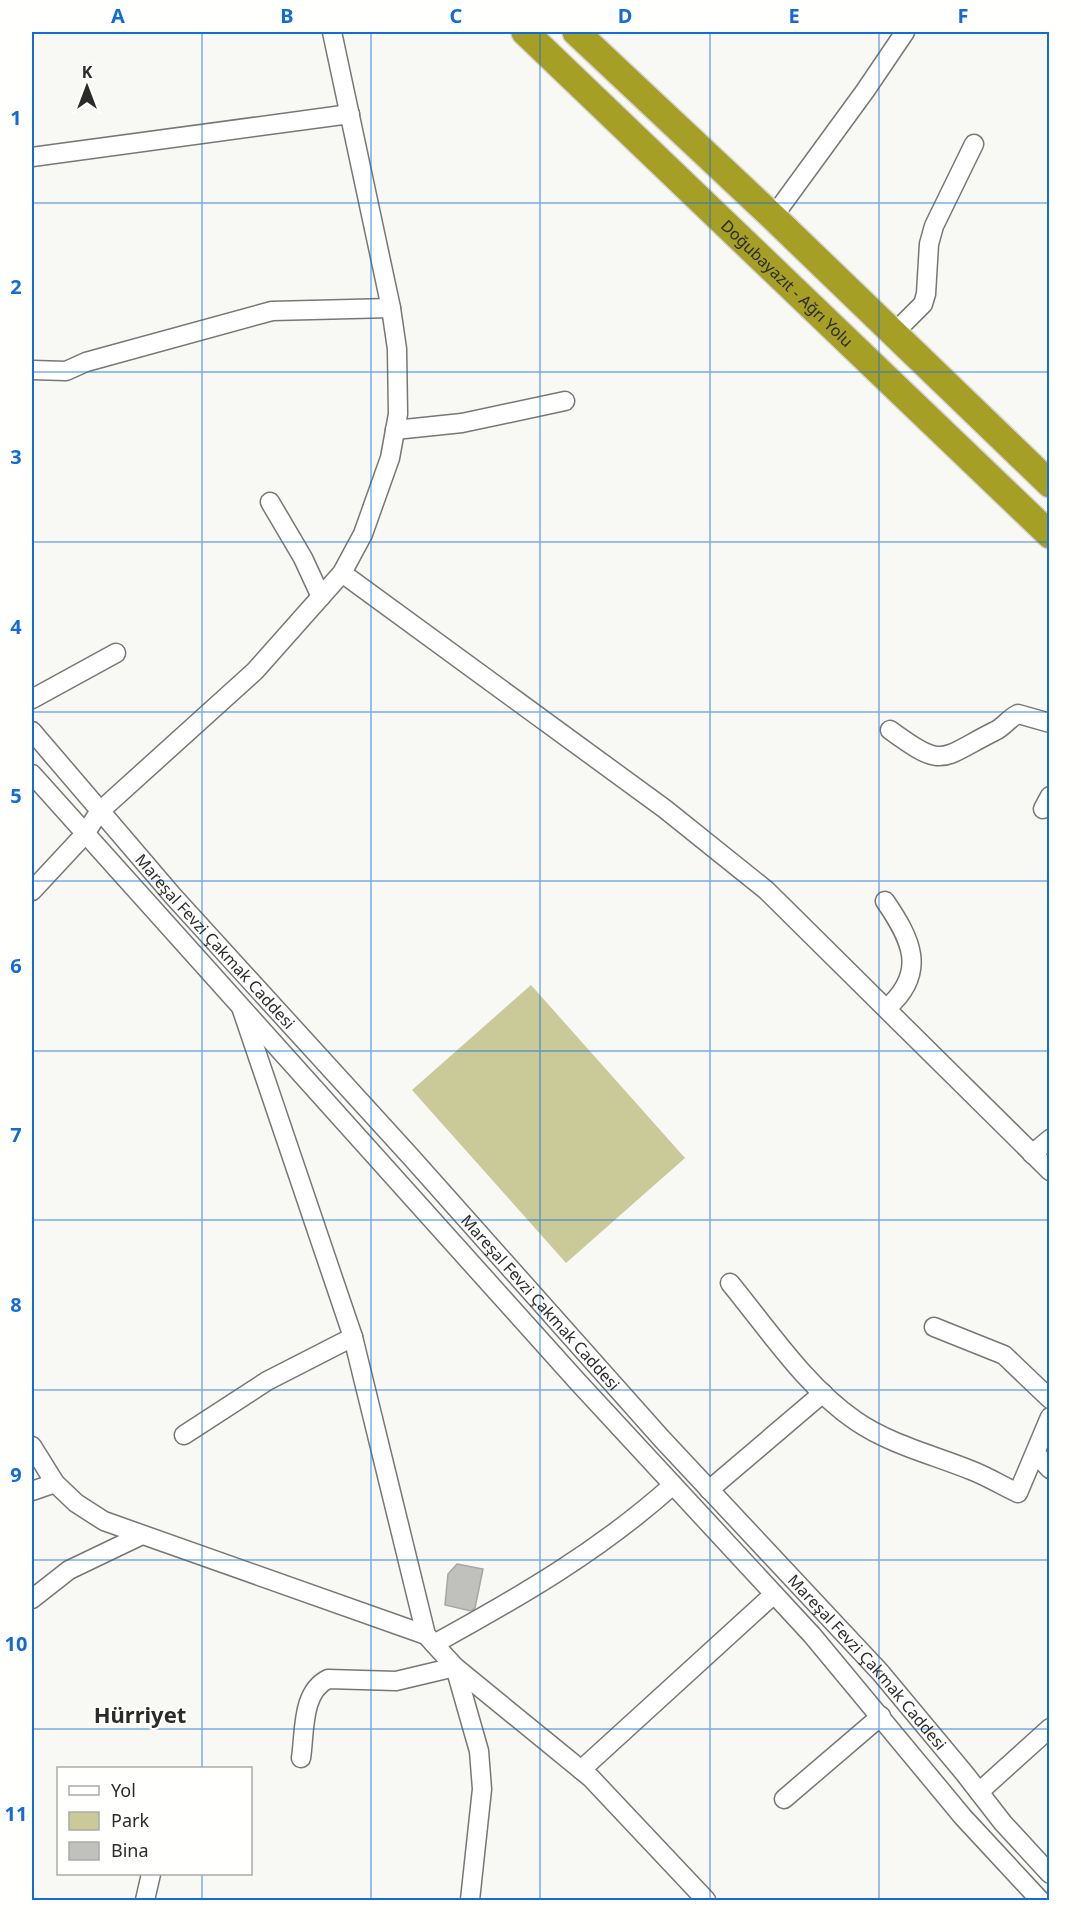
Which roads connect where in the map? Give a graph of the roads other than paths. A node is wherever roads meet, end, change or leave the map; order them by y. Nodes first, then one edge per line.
1 (332, 32) edge
2 (525, 32) edge
3 (576, 32) edge
4 (905, 32) edge
5 (350, 114) junction
6 (974, 144) dead end
7 (32, 157) edge
8 (773, 217) junction
9 (391, 308) junction
10 (894, 333) junction
11 (32, 370) edge
12 (565, 402) dead end
13 (395, 430) junction
14 (1050, 484) edge
15 (270, 502) dead end
16 (1050, 535) edge
17 (342, 573) junction
18 (321, 597) junction
19 (116, 653) dead end
20 (32, 699) edge
21 (1050, 723) edge
22 (890, 730) dead end
23 (32, 731) edge
24 (32, 774) edge
25 (99, 812) junction
26 (85, 834) junction
27 (32, 891) edge
28 (885, 901) dead end
29 (239, 1003) junction
30 (888, 1008) junction
31 (1050, 1139) edge
32 (1032, 1154) junction
33 (1050, 1171) edge
34 (730, 1283) dead end
35 (934, 1327) dead end
36 (353, 1337) junction
37 (823, 1393) junction
38 (1050, 1399) edge
39 (1050, 1417) edge
40 (184, 1435) dead end
41 (32, 1446) edge
42 (1036, 1454) junction
43 (1050, 1469) edge
44 (55, 1483) junction
45 (673, 1485) junction
46 (709, 1490) junction
47 (32, 1491) edge
48 (140, 1536) junction
49 (774, 1594) junction
50 (32, 1599) edge
51 (430, 1640) junction
52 (455, 1667) junction
53 (881, 1716) junction
54 (1050, 1728) edge
55 (301, 1758) dead end
56 (581, 1770) junction
57 (979, 1792) junction
58 (784, 1799) dead end
59 (1050, 1874) edge
60 (151, 1875) edge
61 (145, 1900) edge
62 (470, 1900) edge
63 (706, 1900) edge
64 (1040, 1900) edge

1 - 5 street
2 - 16 highway, Doğubayazıt - Ağrı Yolu
3 - 8 highway
4 - 8 street
5 - 7 street
5 - 9 street
6 - 10 street
8 - 10 highway
9 - 11 street
9 - 13 street
10 - 14 highway
12 - 13 street
13 - 17 street
15 - 18 street
17 - 18 street
17 - 30 street
18 - 25 street
19 - 20 street
21 - 22 street
23 - 25 street, Mareşal Fevzi Çakmak Caddesi
24 - 26 street, Mareşal Fevzi Çakmak Caddesi
25 - 26 street
25 - 46 street, Mareşal Fevzi Çakmak Caddesi
26 - 27 street
26 - 29 street, Mareşal Fevzi Çakmak Caddesi
28 - 30 street
29 - 36 street
29 - 45 street, Mareşal Fevzi Çakmak Caddesi
30 - 32 street
31 - 32 street
32 - 33 street
34 - 37 street
35 - 38 street
36 - 40 street
36 - 51 street
37 - 42 street
37 - 46 street
39 - 42 street
41 - 44 street
42 - 43 street
44 - 47 street
44 - 48 street
45 - 49 street, Mareşal Fevzi Çakmak Caddesi
45 - 51 street
46 - 57 street, Mareşal Fevzi Çakmak Caddesi
48 - 50 street
48 - 51 street
49 - 53 street, Mareşal Fevzi Çakmak Caddesi
49 - 56 street
51 - 52 street
52 - 55 street
52 - 56 street
52 - 62 street
53 - 58 street
53 - 64 street, Mareşal Fevzi Çakmak Caddesi
54 - 57 street
56 - 63 street
57 - 59 street, Mareşal Fevzi Çakmak Caddesi
60 - 61 street

